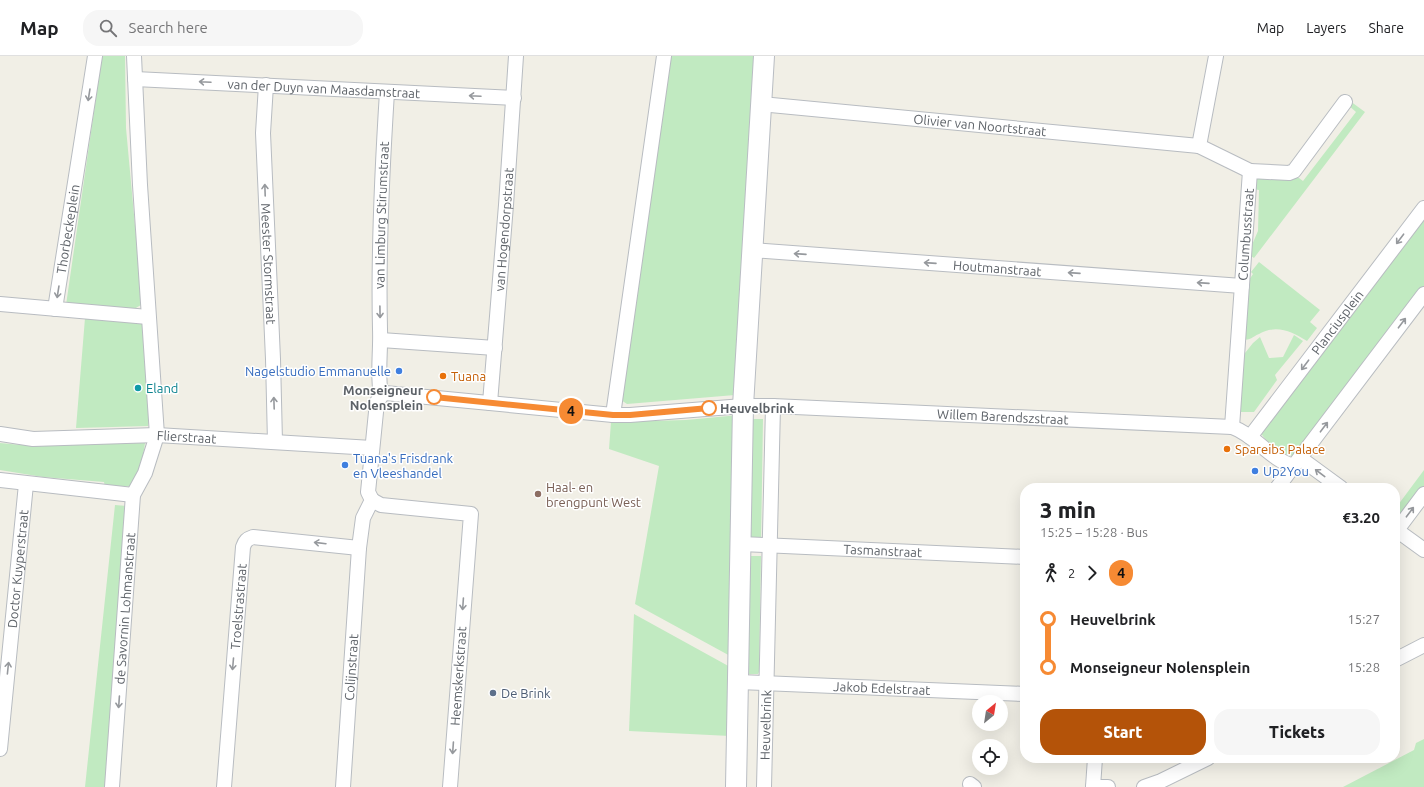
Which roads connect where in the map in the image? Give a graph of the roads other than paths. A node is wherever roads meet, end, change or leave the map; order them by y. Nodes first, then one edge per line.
1 (95, 56) edge
2 (134, 56) edge
3 (516, 56) edge
4 (664, 56) edge
5 (764, 56) edge
6 (1216, 56) edge
7 (134, 79) junction
8 (266, 86) junction
9 (387, 92) junction
10 (514, 98) junction
11 (1345, 102) dead end
12 (761, 104) junction
13 (1199, 146) junction
14 (1250, 171) junction
15 (1424, 208) edge
16 (752, 250) junction
17 (1242, 286) junction
18 (1424, 294) edge
19 (0, 304) edge
20 (55, 309) junction
21 (148, 317) junction
22 (381, 340) junction
23 (495, 348) junction
24 (381, 396) junction
25 (490, 403) junction
26 (743, 406) junction
27 (773, 406) junction
28 (613, 415) junction
29 (1232, 427) junction
30 (0, 434) edge
31 (156, 435) junction
32 (1250, 437) junction
33 (275, 442) junction
34 (372, 448) junction
35 (1297, 462) junction
36 (0, 480) edge
37 (1281, 483) edge
38 (1333, 483) edge
39 (26, 484) junction
40 (1424, 494) edge
41 (133, 496) junction
42 (372, 500) junction
43 (1400, 524) edge
44 (1400, 532) edge
45 (741, 544) junction
46 (769, 545) junction
47 (359, 548) junction
48 (1424, 550) edge
49 (1020, 557) edge
50 (1424, 645) edge
51 (1400, 657) edge
52 (738, 682) junction
53 (767, 683) junction
54 (1020, 694) edge
55 (0, 749) edge
56 (1095, 763) edge
57 (1198, 763) edge
58 (112, 787) edge
59 (224, 787) edge
60 (343, 787) edge
61 (450, 787) edge
62 (736, 787) edge
63 (764, 787) edge
64 (1093, 787) edge
65 (1108, 787) edge
66 (1144, 787) edge

1 -> 20 street, Thorbeckeplein
2 - 7 street
3 - 10 street, van Hogendorpstraat
4 - 28 street
5 - 12 street
6 - 13 street
8 -> 7 street, van der Duyn van Maasdamstraat
7 - 21 street
8 - 9 street, van der Duyn van Maasdamstraat
33 -> 8 street, Meester Stormstraat
10 -> 9 street, van der Duyn van Maasdamstraat
9 -> 22 street, van Limburg Stirumstraat
10 - 23 street, van Hogendorpstraat
11 - 14 street, Columbusstraat
12 - 13 street, Olivier van Noortstraat
12 - 16 street
13 - 14 street
14 - 17 street, Columbusstraat
15 -> 32 street, Planciusplein
17 -> 16 street, Houtmanstraat
16 - 26 street
17 - 29 street, Columbusstraat
35 -> 18 street
19 - 20 street
20 - 21 street
21 - 31 street
22 - 23 street
22 - 24 street, van Limburg Stirumstraat
23 - 25 street, van Hogendorpstraat
24 - 25 street
24 - 34 street
25 - 28 street
26 - 27 street
26 - 28 street
26 - 45 street
27 - 29 street, Willem Barendszstraat
27 - 46 street, Heuvelbrink
29 - 32 street
30 - 31 street, Flierstraat
31 - 33 street, Flierstraat
31 - 41 street, de Savornin Lohmanstraat
32 - 35 street
33 - 34 street, Flierstraat
34 - 42 street
35 - 37 street
38 -> 35 street
36 - 39 street
39 - 41 street
55 -> 39 street, Doctor Kuyperstraat
43 -> 40 street
41 -> 58 street, de Savornin Lohmanstraat
42 - 47 street
42 -> 61 street, Heemskerkstraat
44 - 48 street
45 - 46 street, Tasmanstraat
45 - 52 street
46 - 49 street, Tasmanstraat
46 - 53 street, Heuvelbrink
47 -> 59 street, Troelstrastraat
47 - 60 street, Colijnstraat
50 - 51 street
52 - 53 street, Jakob Edelstraat
52 - 62 street
53 - 54 street, Jakob Edelstraat
53 - 63 street, Heuvelbrink
56 - 64 street
57 - 66 street
64 - 65 street

